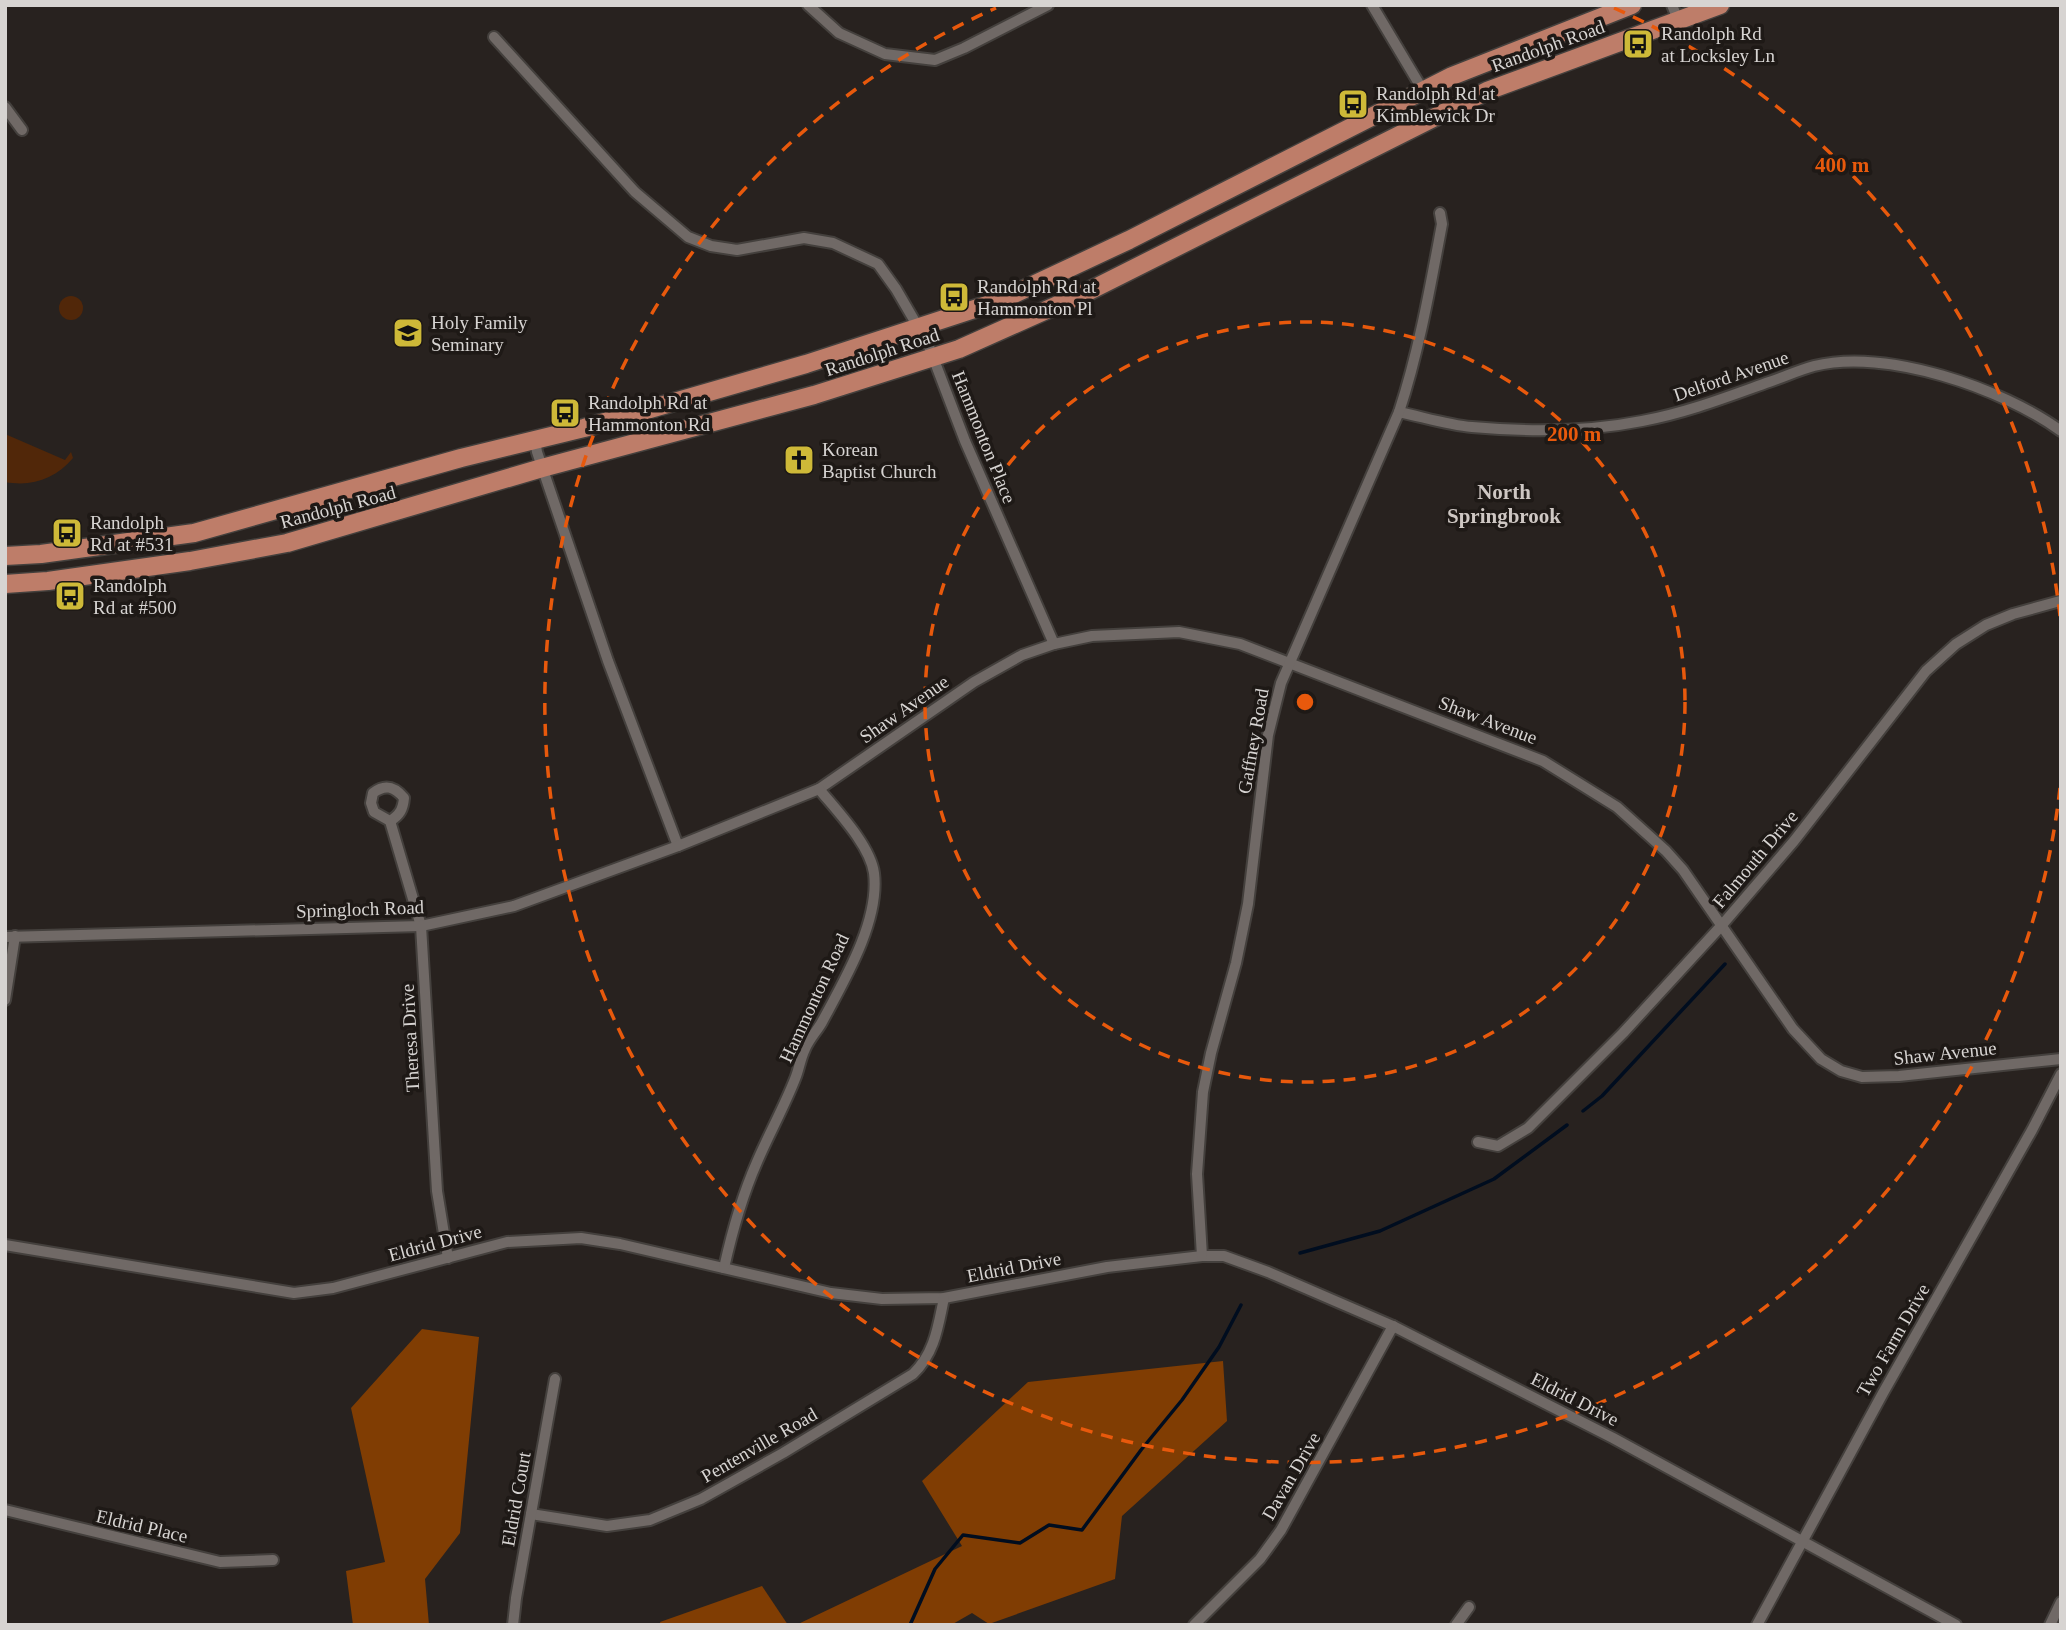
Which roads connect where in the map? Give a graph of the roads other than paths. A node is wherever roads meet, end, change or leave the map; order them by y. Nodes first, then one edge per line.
1 (808, 5) edge
2 (1048, 5) edge
3 (1372, 5) edge
4 (1632, 5) edge
5 (1720, 5) edge
6 (1675, 13) edge
7 (494, 37) dead end
8 (1424, 92) junction
9 (5, 107) edge
10 (22, 131) dead end
11 (1440, 213) dead end
12 (917, 326) junction
13 (932, 357) junction
14 (1399, 412) junction
15 (2061, 431) edge
16 (535, 440) junction
17 (542, 468) junction
18 (5, 556) edge
19 (5, 584) edge
20 (2061, 600) edge
21 (2061, 612) edge
22 (1054, 644) junction
23 (1290, 662) junction
24 (819, 789) junction
25 (390, 821) dead end
26 (678, 846) junction
27 (1722, 925) junction
28 (421, 926) junction
29 (10, 937) edge
30 (5, 1000) edge
31 (2061, 1059) edge
32 (2061, 1074) edge
33 (1478, 1142) dead end
34 (5, 1245) edge
35 (1202, 1256) junction
36 (448, 1258) junction
37 (724, 1268) junction
38 (944, 1298) junction
39 (1392, 1326) junction
40 (555, 1379) dead end
41 (5, 1510) edge
42 (531, 1514) junction
43 (1803, 1540) junction
44 (273, 1560) dead end
45 (2061, 1602) edge
46 (1469, 1607) dead end
47 (513, 1625) edge
48 (1194, 1625) edge
49 (1456, 1625) edge
50 (1757, 1625) edge
51 (1956, 1625) edge
52 (2050, 1625) edge

1 - 2 street
3 - 8 street
4 - 8 main road, Randolph Road
5 - 6 main road, Randolph Road
6 - 13 main road, Randolph Road
7 - 12 street, Hammonton Place
8 - 12 main road, Randolph Road
9 - 10 street
11 - 14 street, Gaffney Road
12 - 13 street, Hammonton Place
12 - 16 main road, Randolph Road
13 - 17 main road, Randolph Road
13 - 22 street, Hammonton Place
14 - 15 street, Delford Avenue
14 - 23 street, Gaffney Road
16 - 17 street
16 - 18 main road, Randolph Road
17 - 19 main road, Randolph Road
17 - 26 street
20 - 21 street
20 - 27 street, Falmouth Drive
22 - 23 street, Shaw Avenue
22 - 24 street, Shaw Avenue
23 - 27 street, Shaw Avenue
23 - 35 street, Gaffney Road
24 - 26 street, Springloch Road
24 - 37 street, Hammonton Road
25 - 28 street, Theresa Drive
26 - 28 street, Springloch Road
27 - 31 street, Shaw Avenue
27 - 33 street, Falmouth Drive
28 - 29 street, Springloch Road
28 - 36 street, Theresa Drive
29 - 30 street
32 - 43 street, Two Farm Drive
34 - 36 street, Eldrid Drive
35 - 38 street, Eldrid Drive
35 - 39 street, Eldrid Drive
36 - 37 street, Eldrid Drive
37 - 38 street, Eldrid Drive
38 - 42 street, Pentenville Road
39 - 43 street, Eldrid Drive
39 - 48 street, Davan Drive
40 - 42 street, Eldrid Court
41 - 44 street, Eldrid Place
42 - 47 street, Eldrid Court
43 - 50 street, Two Farm Drive
43 - 51 street, Eldrid Drive
45 - 52 street
46 - 49 street

